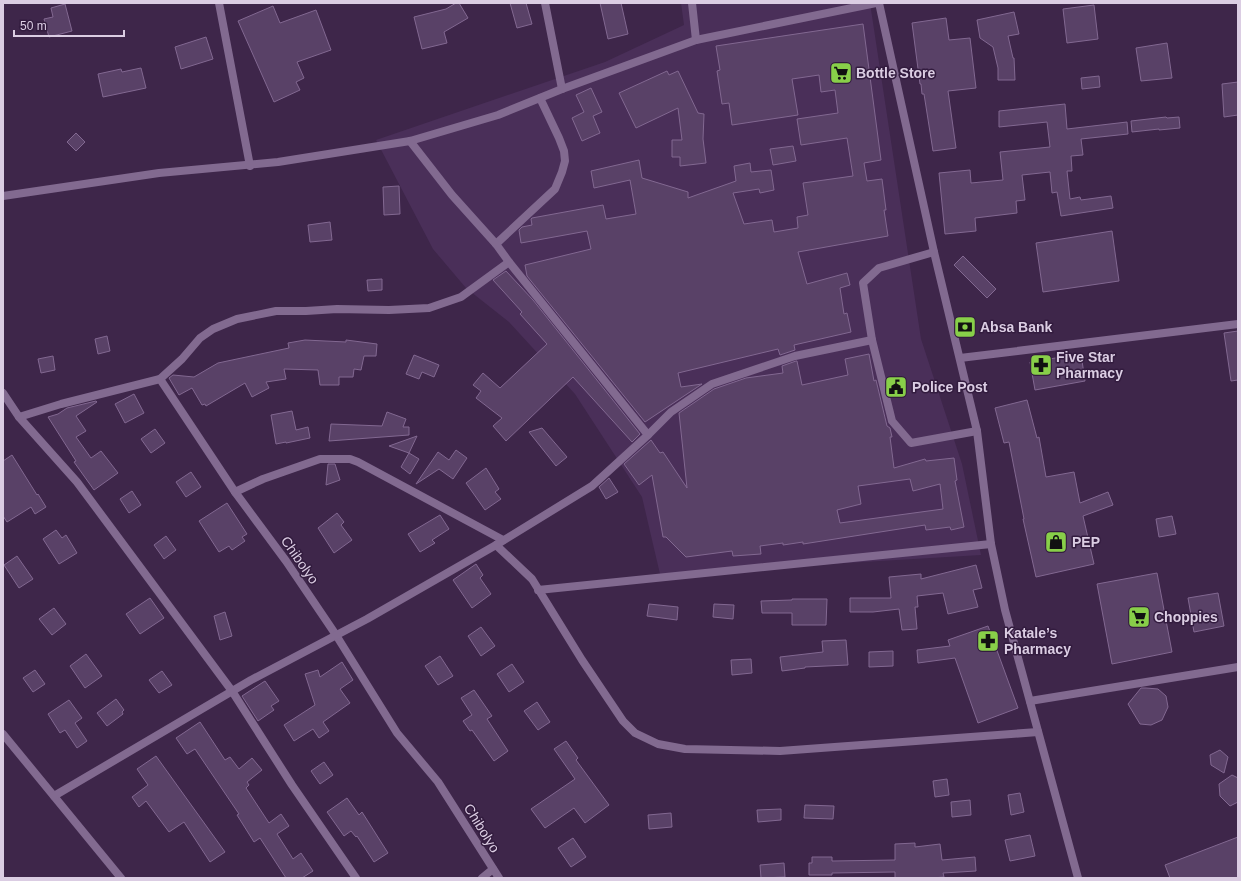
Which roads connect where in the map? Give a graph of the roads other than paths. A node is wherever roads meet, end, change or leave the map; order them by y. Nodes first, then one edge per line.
1 (219, 3) edge
2 (545, 3) edge
3 (692, 3) edge
4 (876, 3) edge
5 (879, 3) edge
6 (696, 40) junction
7 (562, 89) junction
8 (540, 98) junction
9 (410, 141) junction
10 (250, 166) junction
11 (3, 196) edge
12 (496, 244) junction
13 (934, 252) junction
14 (509, 262) junction
15 (1238, 324) edge
16 (872, 340) junction
17 (960, 358) junction
18 (160, 378) junction
19 (3, 393) edge
20 (19, 416) junction
21 (977, 431) junction
22 (648, 435) junction
23 (235, 492) junction
24 (500, 543) junction
25 (991, 544) junction
26 (538, 590) junction
27 (336, 635) junction
28 (1238, 667) edge
29 (232, 691) junction
30 (1030, 701) junction
31 (1038, 732) junction
32 (3, 734) edge
33 (54, 796) junction
34 (493, 869) junction
35 (121, 878) edge
36 (356, 878) edge
37 (482, 878) edge
38 (499, 878) edge
39 (1078, 878) edge

1 - 10 street
2 - 7 street
3 - 6 street
4 - 6 street
5 - 13 street
6 - 7 street
7 - 8 street
8 - 9 street
8 - 12 street
9 - 10 street
9 - 12 street
10 - 11 street
12 - 14 street
13 - 16 street
13 - 17 street
14 - 18 street
14 - 22 street
15 - 17 street
16 - 21 street
16 - 22 street
17 - 21 street
18 - 20 street
18 - 23 street, Chibolyo
19 - 20 street
20 - 29 street
21 - 25 street
22 - 24 street
23 - 24 street
23 - 27 street, Chibolyo
24 - 26 street
24 - 27 street
25 - 26 street
25 - 30 street
26 - 31 street
27 - 29 street
27 - 34 street, Chibolyo
28 - 30 street
29 - 33 street
29 - 36 street
30 - 31 street
31 - 39 street
32 - 33 street
33 - 35 street
34 - 37 street
34 - 38 street, Chibolyo

